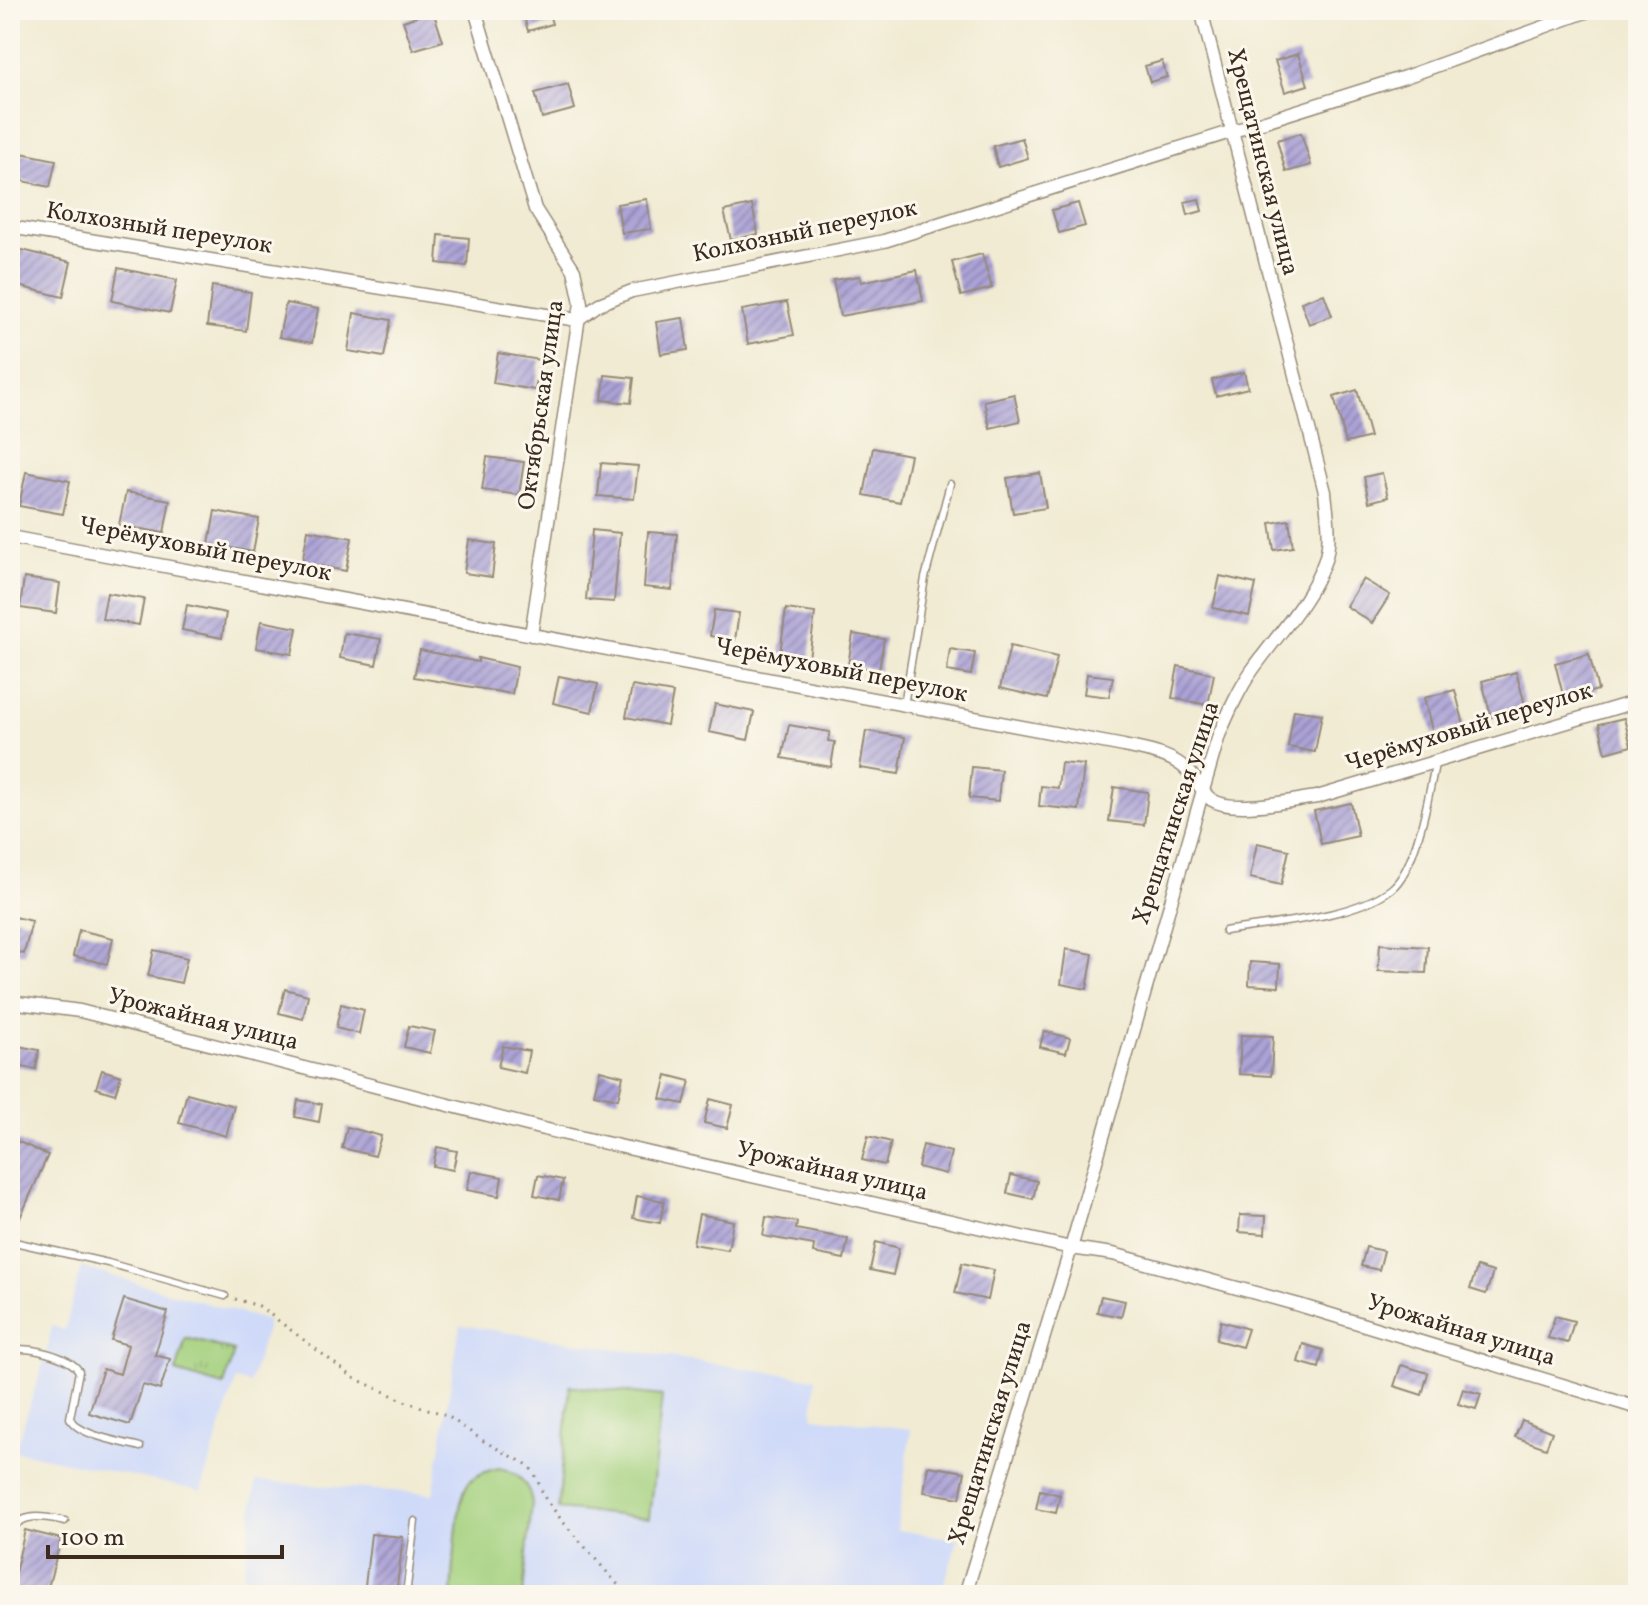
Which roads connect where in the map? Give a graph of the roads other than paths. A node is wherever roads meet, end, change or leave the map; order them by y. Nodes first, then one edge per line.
1 (475, 10) edge
2 (1201, 10) edge
3 (1591, 10) edge
4 (1574, 13) edge
5 (1232, 132) junction
6 (10, 227) edge
7 (577, 320) junction
8 (950, 484) dead end
9 (10, 537) edge
10 (531, 635) junction
11 (1638, 701) edge
12 (904, 705) junction
13 (1435, 760) junction
14 (1202, 789) junction
15 (1225, 931) dead end
16 (10, 1002) edge
17 (10, 1241) edge
18 (1071, 1248) junction
19 (225, 1296) road end
20 (10, 1351) edge
21 (1638, 1408) edge
22 (140, 1447) dead end
23 (65, 1521) dead end
24 (415, 1521) dead end
25 (10, 1532) edge
26 (406, 1595) edge
27 (965, 1595) edge

1 - 7 street, Октябрьская улица
2 - 5 street, Хрещатинская улица
3 - 4 street, Колхозный переулок
4 - 5 street, Колхозный переулок
5 - 7 street, Колхозный переулок
5 - 14 street, Хрещатинская улица
6 - 7 street, Колхозный переулок
7 - 10 street, Октябрьская улица
8 - 12 lane
9 - 10 street, Черёмуховый переулок
10 - 12 street, Черёмуховый переулок
11 - 13 street, Черёмуховый переулок
12 - 14 street, Черёмуховый переулок
13 - 14 street, Черёмуховый переулок
13 - 15 lane
14 - 18 street, Хрещатинская улица
16 - 18 street, Урожайная улица
17 - 19 lane
18 - 21 street, Урожайная улица
18 - 27 street, Хрещатинская улица
20 - 22 lane
23 - 25 lane
24 - 26 lane

